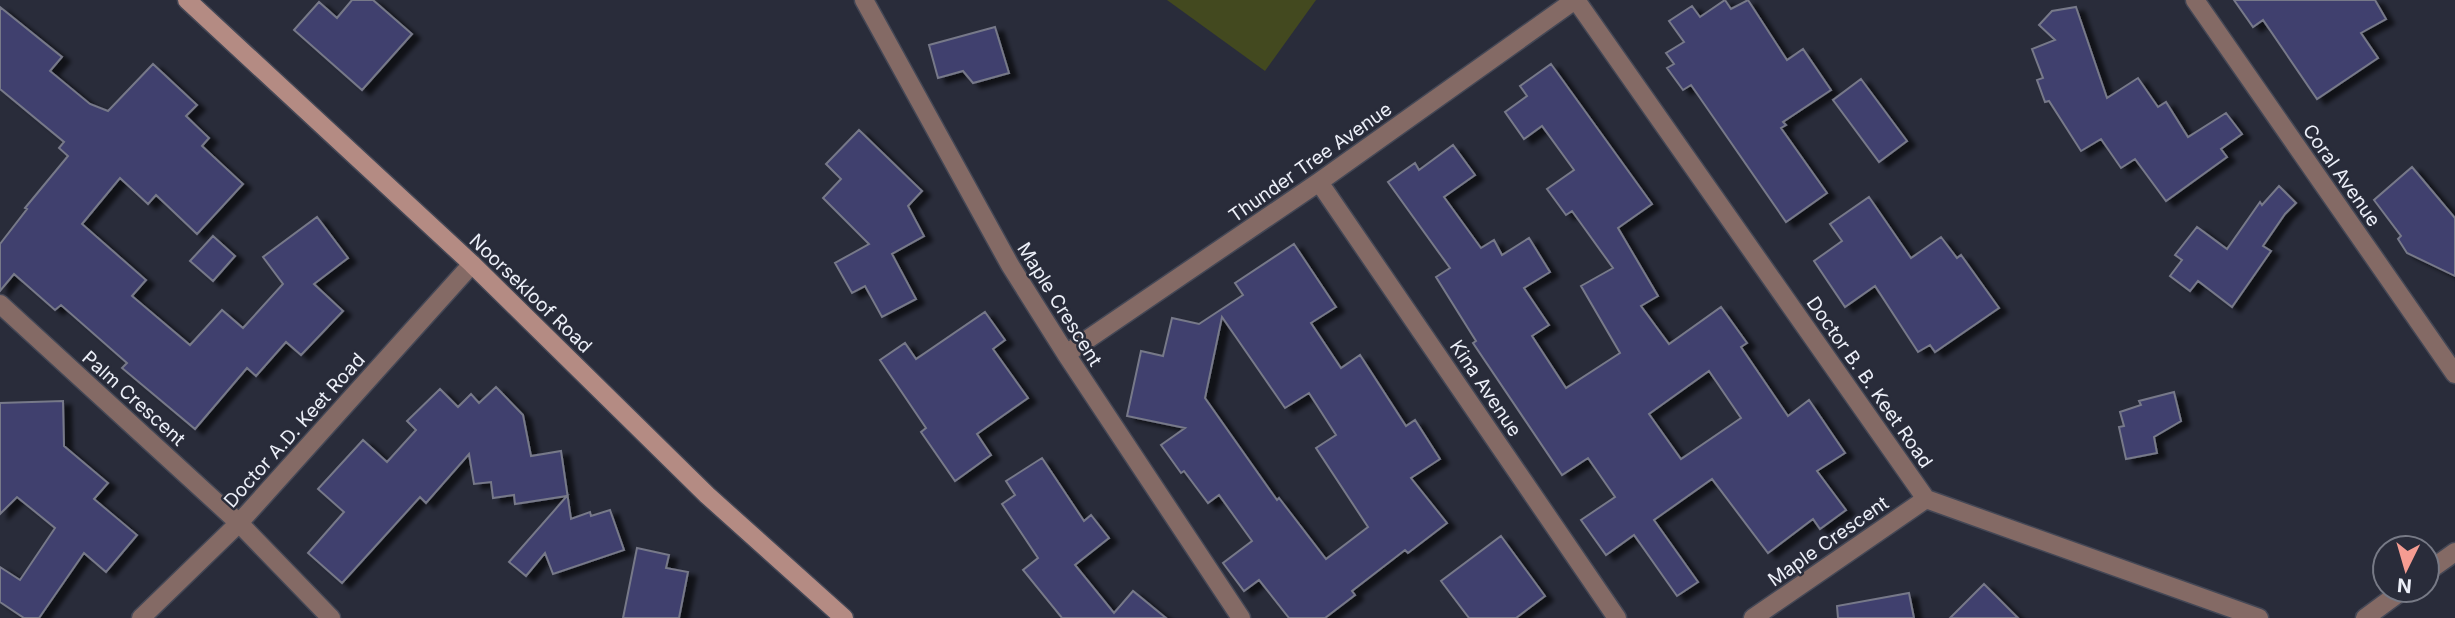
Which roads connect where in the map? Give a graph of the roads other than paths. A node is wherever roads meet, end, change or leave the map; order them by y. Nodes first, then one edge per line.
1 (187, 0) edge
2 (864, 0) edge
3 (1576, 0) edge
4 (2195, 0) edge
5 (1320, 182) junction
6 (472, 264) junction
7 (0, 304) edge
8 (1066, 354) junction
9 (2455, 374) edge
10 (1926, 499) junction
11 (239, 523) junction
12 (2384, 604) edge
13 (141, 618) edge
14 (331, 618) edge
15 (844, 618) edge
16 (1241, 618) edge
17 (1617, 618) edge
18 (1754, 618) edge
19 (2259, 618) edge
20 (2365, 618) edge

1 - 6 street, Noorsekloof Road
2 - 8 street, Maple Crescent
3 - 5 street, Thunder Tree Avenue
3 - 10 street, Doctor B. B. Keet Road
4 - 9 street, Coral Avenue
5 - 8 street, Thunder Tree Avenue
5 - 17 street, Kina Avenue
6 - 11 street, Doctor A.D. Keet Road
6 - 15 street, Noorsekloof Road
7 - 11 street, Palm Crescent
8 - 16 street, Maple Crescent
10 - 18 street, Maple Crescent
10 - 19 street, Doctor B. B. Keet Road
11 - 13 street, Doctor A.D. Keet Road
11 - 14 street, Palm Crescent
12 - 20 street

